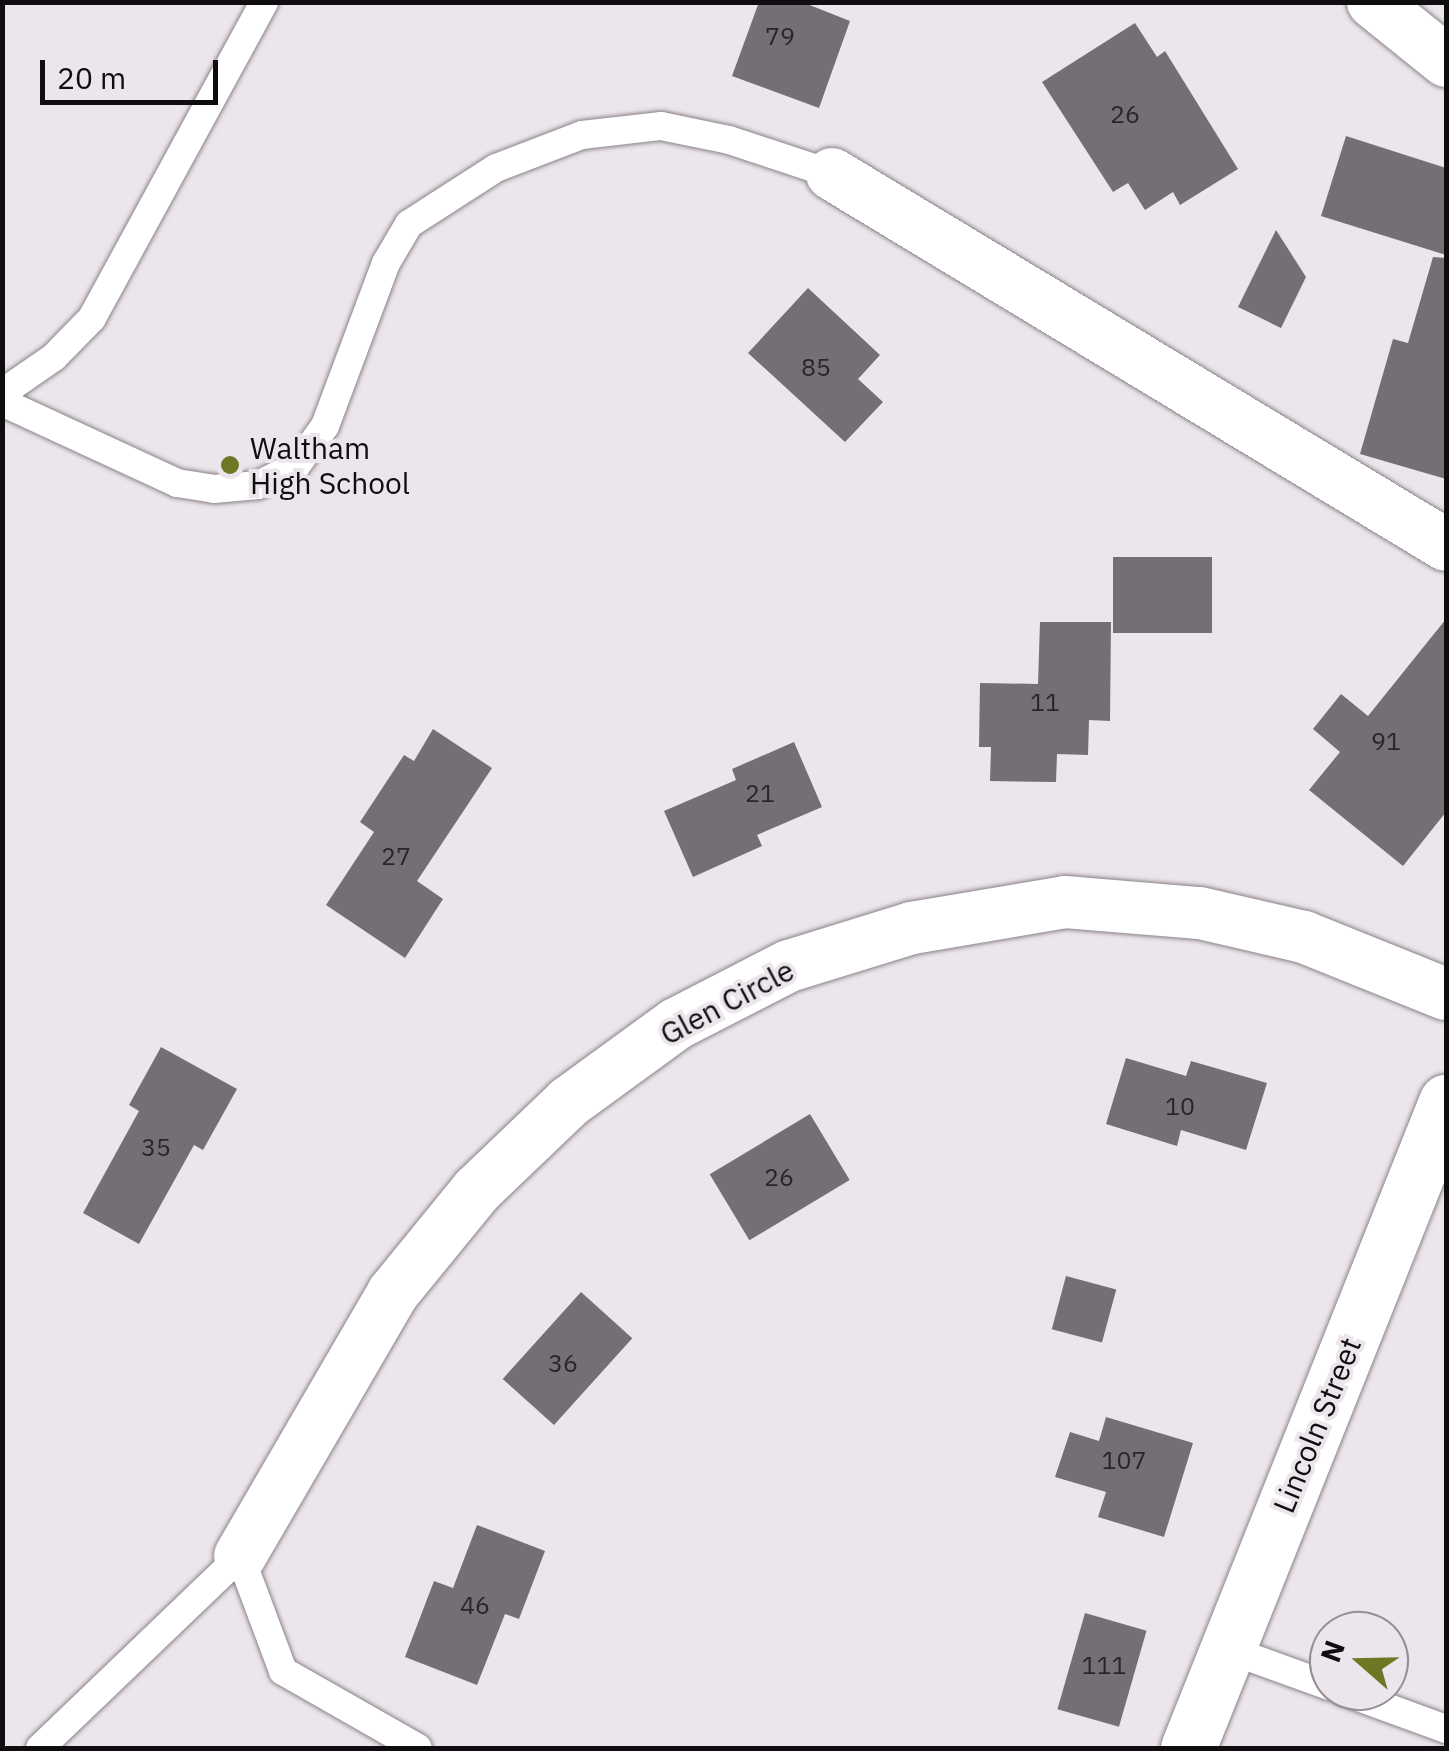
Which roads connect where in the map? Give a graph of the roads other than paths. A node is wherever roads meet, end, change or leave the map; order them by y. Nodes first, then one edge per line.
1 (264, 2) edge
2 (1373, 2) edge
3 (1446, 60) edge
4 (832, 174) joint
5 (2, 393) edge
6 (2, 402) edge
7 (1446, 545) edge
8 (1446, 994) edge
9 (1446, 1102) edge
10 (240, 1556) junction
11 (1227, 1650) junction
12 (1309, 1679) edge
13 (1397, 1711) edge
14 (1446, 1729) edge
15 (40, 1748) edge
16 (418, 1748) edge
17 (1188, 1748) edge

1 - 5 lane
2 - 3 street
4 - 6 lane
4 - 7 street
8 - 10 street, Glen Circle
9 - 11 street, Lincoln Street
10 - 15 lane
10 - 16 lane
11 - 12 lane
11 - 17 street, Lincoln Street
13 - 14 lane

